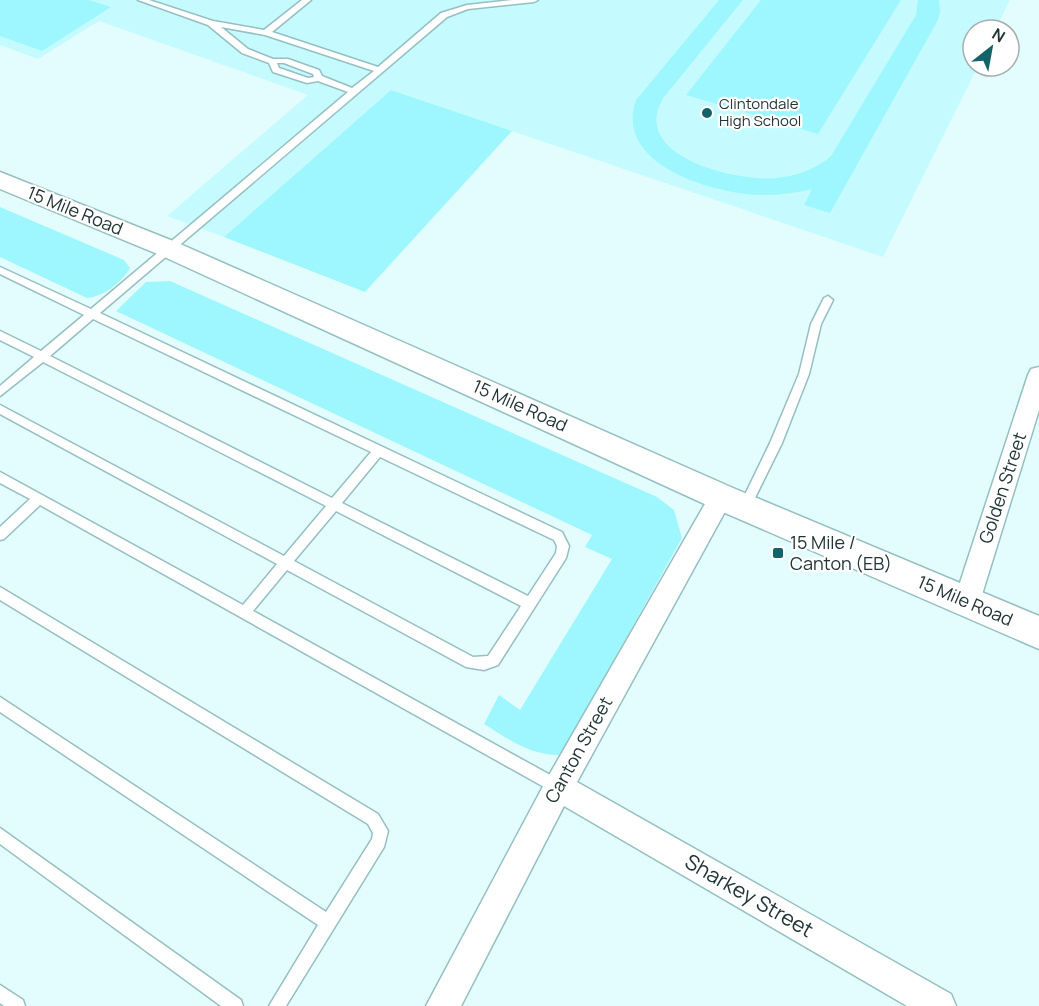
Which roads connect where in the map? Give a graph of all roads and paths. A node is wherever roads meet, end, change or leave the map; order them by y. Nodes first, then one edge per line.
1 (142, 0) edge
2 (307, 0) edge
3 (466, 0) edge
4 (534, 0) edge
5 (482, 5) junction
6 (211, 23) junction
7 (266, 33) junction
8 (380, 70) junction
9 (354, 92) junction
10 (0, 180) edge
11 (169, 249) junction
12 (0, 270) edge
13 (828, 300) dead end
14 (93, 314) junction
15 (0, 334) edge
16 (42, 356) junction
17 (1039, 375) edge
18 (0, 392) edge
19 (0, 409) edge
20 (379, 450) junction
21 (0, 477) edge
22 (38, 499) junction
23 (733, 502) junction
24 (333, 504) junction
25 (0, 535) edge
26 (285, 562) junction
27 (0, 592) edge
28 (967, 601) junction
29 (530, 604) junction
30 (244, 613) junction
31 (1039, 633) edge
32 (0, 704) edge
33 (558, 787) junction
34 (0, 835) edge
35 (329, 923) junction
36 (0, 993) edge
37 (17, 1006) edge
38 (235, 1006) edge
39 (277, 1006) edge
40 (443, 1006) edge
41 (939, 1006) edge

1 - 6 lane
2 - 7 lane
3 - 5 lane
4 - 5 lane
5 - 8 lane
6 - 7 lane
6 - 9 lane
7 - 8 lane
8 - 9 lane
9 - 11 lane
10 - 11 main road, 15 Mile Road
11 - 14 lane
11 - 23 main road, 15 Mile Road
12 - 14 lane
13 - 23 lane
14 - 16 lane
14 - 20 lane
15 - 16 lane
16 - 18 lane
16 - 24 lane
17 - 28 street, Golden Street
19 - 26 lane
20 - 24 lane
20 - 29 lane
21 - 22 lane
22 - 25 lane
22 - 30 lane
23 - 28 main road, 15 Mile Road
23 - 33 street, Canton Street
24 - 26 lane
24 - 29 lane
26 - 29 lane
26 - 30 lane
27 - 35 lane
28 - 31 main road, 15 Mile Road
30 - 33 lane
32 - 35 lane
33 - 40 street, Canton Street
33 - 41 street, Sharkey Street
34 - 38 lane
35 - 39 lane
36 - 37 lane

